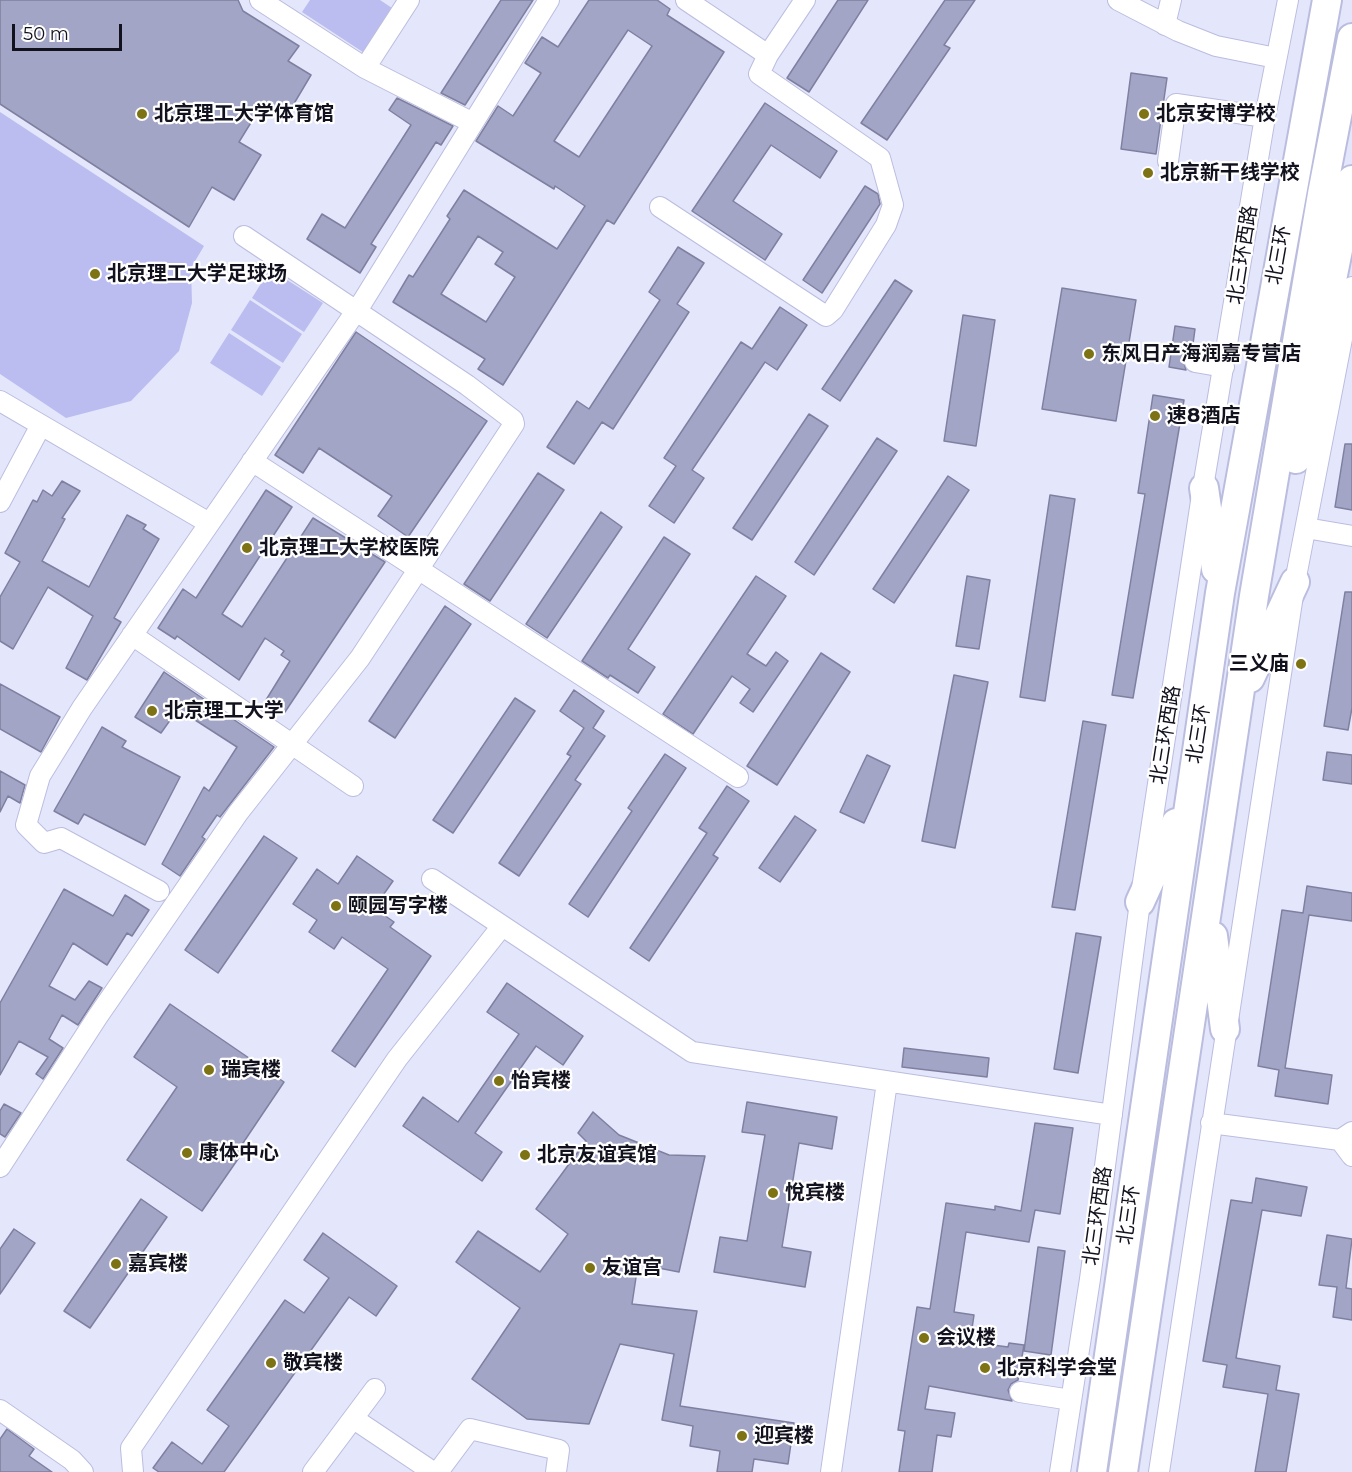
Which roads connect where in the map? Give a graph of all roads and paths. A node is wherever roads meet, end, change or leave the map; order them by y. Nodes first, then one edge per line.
1 (260, 0) edge
2 (409, 0) edge
3 (549, 0) edge
4 (686, 0) edge
5 (805, 0) edge
6 (1118, 0) edge
7 (1171, 0) edge
8 (1288, 0) edge
9 (1327, 0) edge
10 (1165, 25) junction
11 (1352, 38) edge
12 (768, 55) junction
13 (1276, 58) junction
14 (365, 69) junction
15 (1265, 117) junction
16 (473, 123) junction
17 (1167, 161) dead end
18 (1352, 180) edge
19 (660, 207) dead end
20 (244, 236) dead end
21 (1352, 287) edge
22 (356, 311) junction
23 (1195, 362) dead end
24 (1224, 367) junction
25 (0, 401) edge
26 (40, 426) junction
27 (252, 461) junction
28 (1204, 488) junction
29 (0, 502) edge
30 (209, 523) junction
31 (1306, 528) junction
32 (1352, 536) edge
33 (419, 567) junction
34 (1295, 582) junction
35 (1220, 593) junction
36 (1254, 596) junction
37 (132, 635) junction
38 (1236, 707) junction
39 (293, 744) junction
40 (738, 777) dead end
41 (353, 786) dead end
42 (1190, 794) junction
43 (432, 879) dead end
44 (159, 891) dead end
45 (1208, 901) junction
46 (1133, 919) junction
47 (502, 926) junction
48 (1225, 1029) junction
49 (887, 1082) junction
50 (1112, 1115) junction
51 (1211, 1123) junction
52 (1346, 1136) edge
53 (1352, 1156) edge
54 (0, 1167) edge
55 (375, 1389) dead end
56 (1020, 1392) dead end
57 (1071, 1400) junction
58 (0, 1410) edge
59 (354, 1419) junction
60 (83, 1472) edge
61 (133, 1472) edge
62 (313, 1472) edge
63 (433, 1472) edge
64 (438, 1472) edge
65 (556, 1472) edge
66 (831, 1472) edge
67 (1060, 1472) edge
68 (1092, 1472) edge
69 (1123, 1472) edge
70 (1159, 1472) edge

1 - 14 street
2 - 14 street
3 - 16 street
4 - 12 street
5 - 12 street
6 - 10 street
7 - 10 street
8 - 13 street, 北三环西路
9 - 35 highway, 北三环
10 - 13 street
11 - 36 highway, 北三环
12 - 19 street
13 - 15 street, 北三环西路
14 - 16 street
15 - 17 street
15 - 24 street, 北三环西路
16 - 22 street
18 - 36 highway
20 - 22 street
21 - 31 street
22 - 27 street
22 - 33 street
23 - 24 street
24 - 28 street, 北三环西路
25 - 26 street
26 - 29 street
26 - 30 street
27 - 30 street
27 - 33 street
28 - 35 highway
28 - 46 street, 北三环西路
30 - 37 street
31 - 32 street
31 - 34 street
33 - 39 street
33 - 40 street
34 - 38 highway
34 - 48 street
35 - 42 highway, 北三环
36 - 38 highway, 北三环
37 - 39 street
37 - 44 street
38 - 45 highway, 北三环
39 - 41 street
39 - 54 street
42 - 46 highway
42 - 68 highway, 北三环
43 - 47 street
45 - 48 highway
45 - 69 highway, 北三环
46 - 50 street, 北三环西路
47 - 49 street
47 - 61 street
48 - 51 street
49 - 50 street
49 - 66 street
50 - 57 street, 北三环西路
51 - 52 street
51 - 70 street
52 - 53 street
55 - 59 street
56 - 57 street
57 - 67 street, 北三环西路
58 - 60 street
59 - 62 street
59 - 63 street
64 - 65 street

